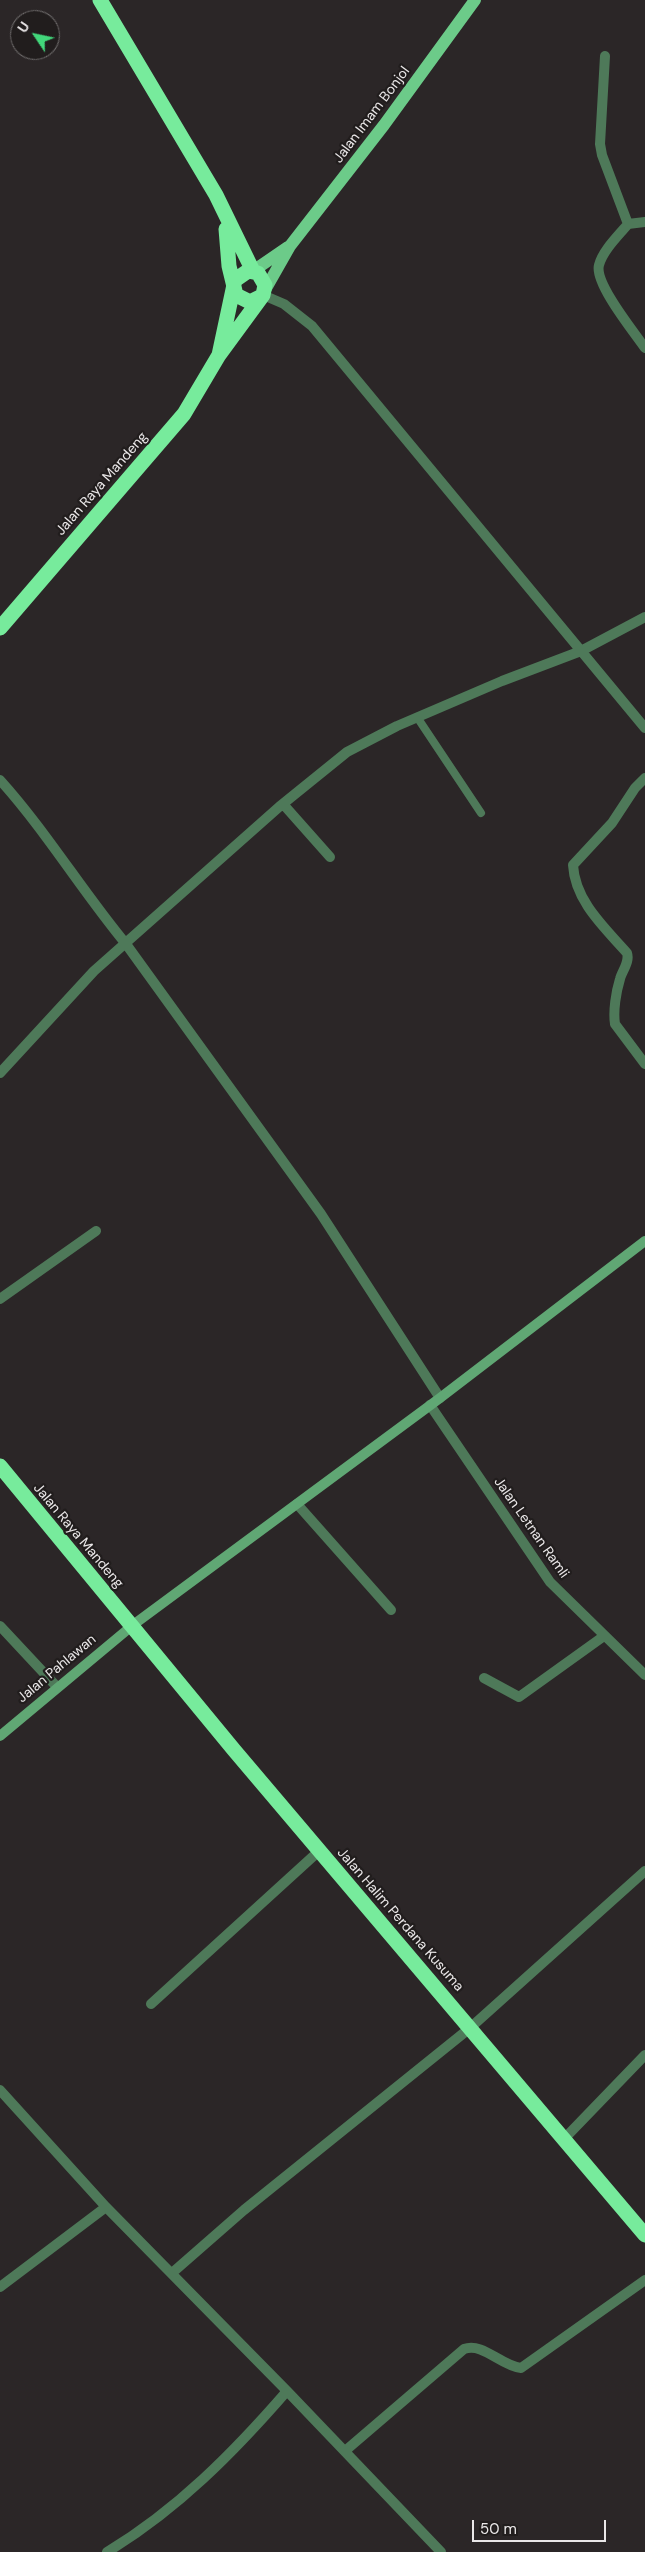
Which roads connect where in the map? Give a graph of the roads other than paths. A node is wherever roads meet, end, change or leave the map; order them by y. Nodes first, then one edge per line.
1 (100, 0) edge
2 (475, 0) edge
3 (605, 56) dead end
4 (224, 213) junction
5 (645, 222) edge
6 (628, 224) junction
7 (290, 246) junction
8 (253, 271) junction
9 (234, 290) junction
10 (264, 292) junction
11 (645, 348) edge
12 (219, 356) junction
13 (645, 617) edge
14 (0, 628) edge
15 (581, 652) junction
16 (417, 717) junction
17 (645, 728) edge
18 (645, 778) edge
19 (0, 780) edge
20 (283, 804) junction
21 (481, 813) dead end
22 (330, 856) dead end
23 (126, 944) junction
24 (645, 1064) edge
25 (0, 1073) edge
26 (96, 1231) dead end
27 (645, 1241) edge
28 (0, 1299) edge
29 (440, 1398) junction
30 (430, 1405) junction
31 (0, 1466) edge
32 (297, 1504) junction
33 (391, 1610) dead end
34 (133, 1625) junction
35 (0, 1626) edge
36 (604, 1636) junction
37 (645, 1675) edge
38 (484, 1678) dead end
39 (57, 1687) junction
40 (0, 1736) edge
41 (319, 1851) junction
42 (645, 1872) edge
43 (151, 2004) dead end
44 (470, 2028) junction
45 (645, 2055) edge
46 (0, 2090) edge
47 (563, 2140) junction
48 (106, 2206) junction
49 (645, 2235) edge
50 (172, 2273) junction
51 (645, 2280) edge
52 (0, 2287) edge
53 (288, 2391) junction
54 (345, 2451) junction
55 (107, 2552) edge
56 (441, 2552) edge

1 - 4 highway
2 - 7 main road, Jalan Imam Bonjol
3 - 6 street
4 - 8 highway
4 - 9 highway
5 - 6 street
6 - 11 street
7 - 8 main road
7 - 10 main road
8 - 9 highway
8 - 10 highway
9 - 10 highway
9 - 12 highway
10 - 12 highway
10 - 15 street
12 - 14 highway, Jalan Raya Mandeng
13 - 15 street
15 - 16 street
15 - 17 street
16 - 20 street
16 - 21 lane
18 - 24 street
19 - 23 street
20 - 22 street
20 - 23 street
23 - 25 street
23 - 29 street
26 - 28 street
27 - 29 main road, Jalan Pahlawan
29 - 30 main road, Jalan Pahlawan
30 - 32 main road, Jalan Pahlawan
30 - 36 street, Jalan Letnan Ramli
31 - 34 highway, Jalan Raya Mandeng
32 - 33 street
32 - 34 main road, Jalan Pahlawan
34 - 39 main road, Jalan Pahlawan
34 - 41 highway, Jalan Halim Perdana Kusuma
35 - 39 street
36 - 37 street, Jalan Letnan Ramli
36 - 38 street
39 - 40 main road, Jalan Pahlawan
41 - 43 street
41 - 44 highway, Jalan Halim Perdana Kusuma
42 - 44 street
44 - 47 highway, Jalan Halim Perdana Kusuma
44 - 50 street
45 - 47 street
46 - 48 street
47 - 49 highway, Jalan Halim Perdana Kusuma
48 - 50 street
48 - 52 street
50 - 53 street
51 - 54 street
53 - 54 street
53 - 55 street
54 - 56 street

